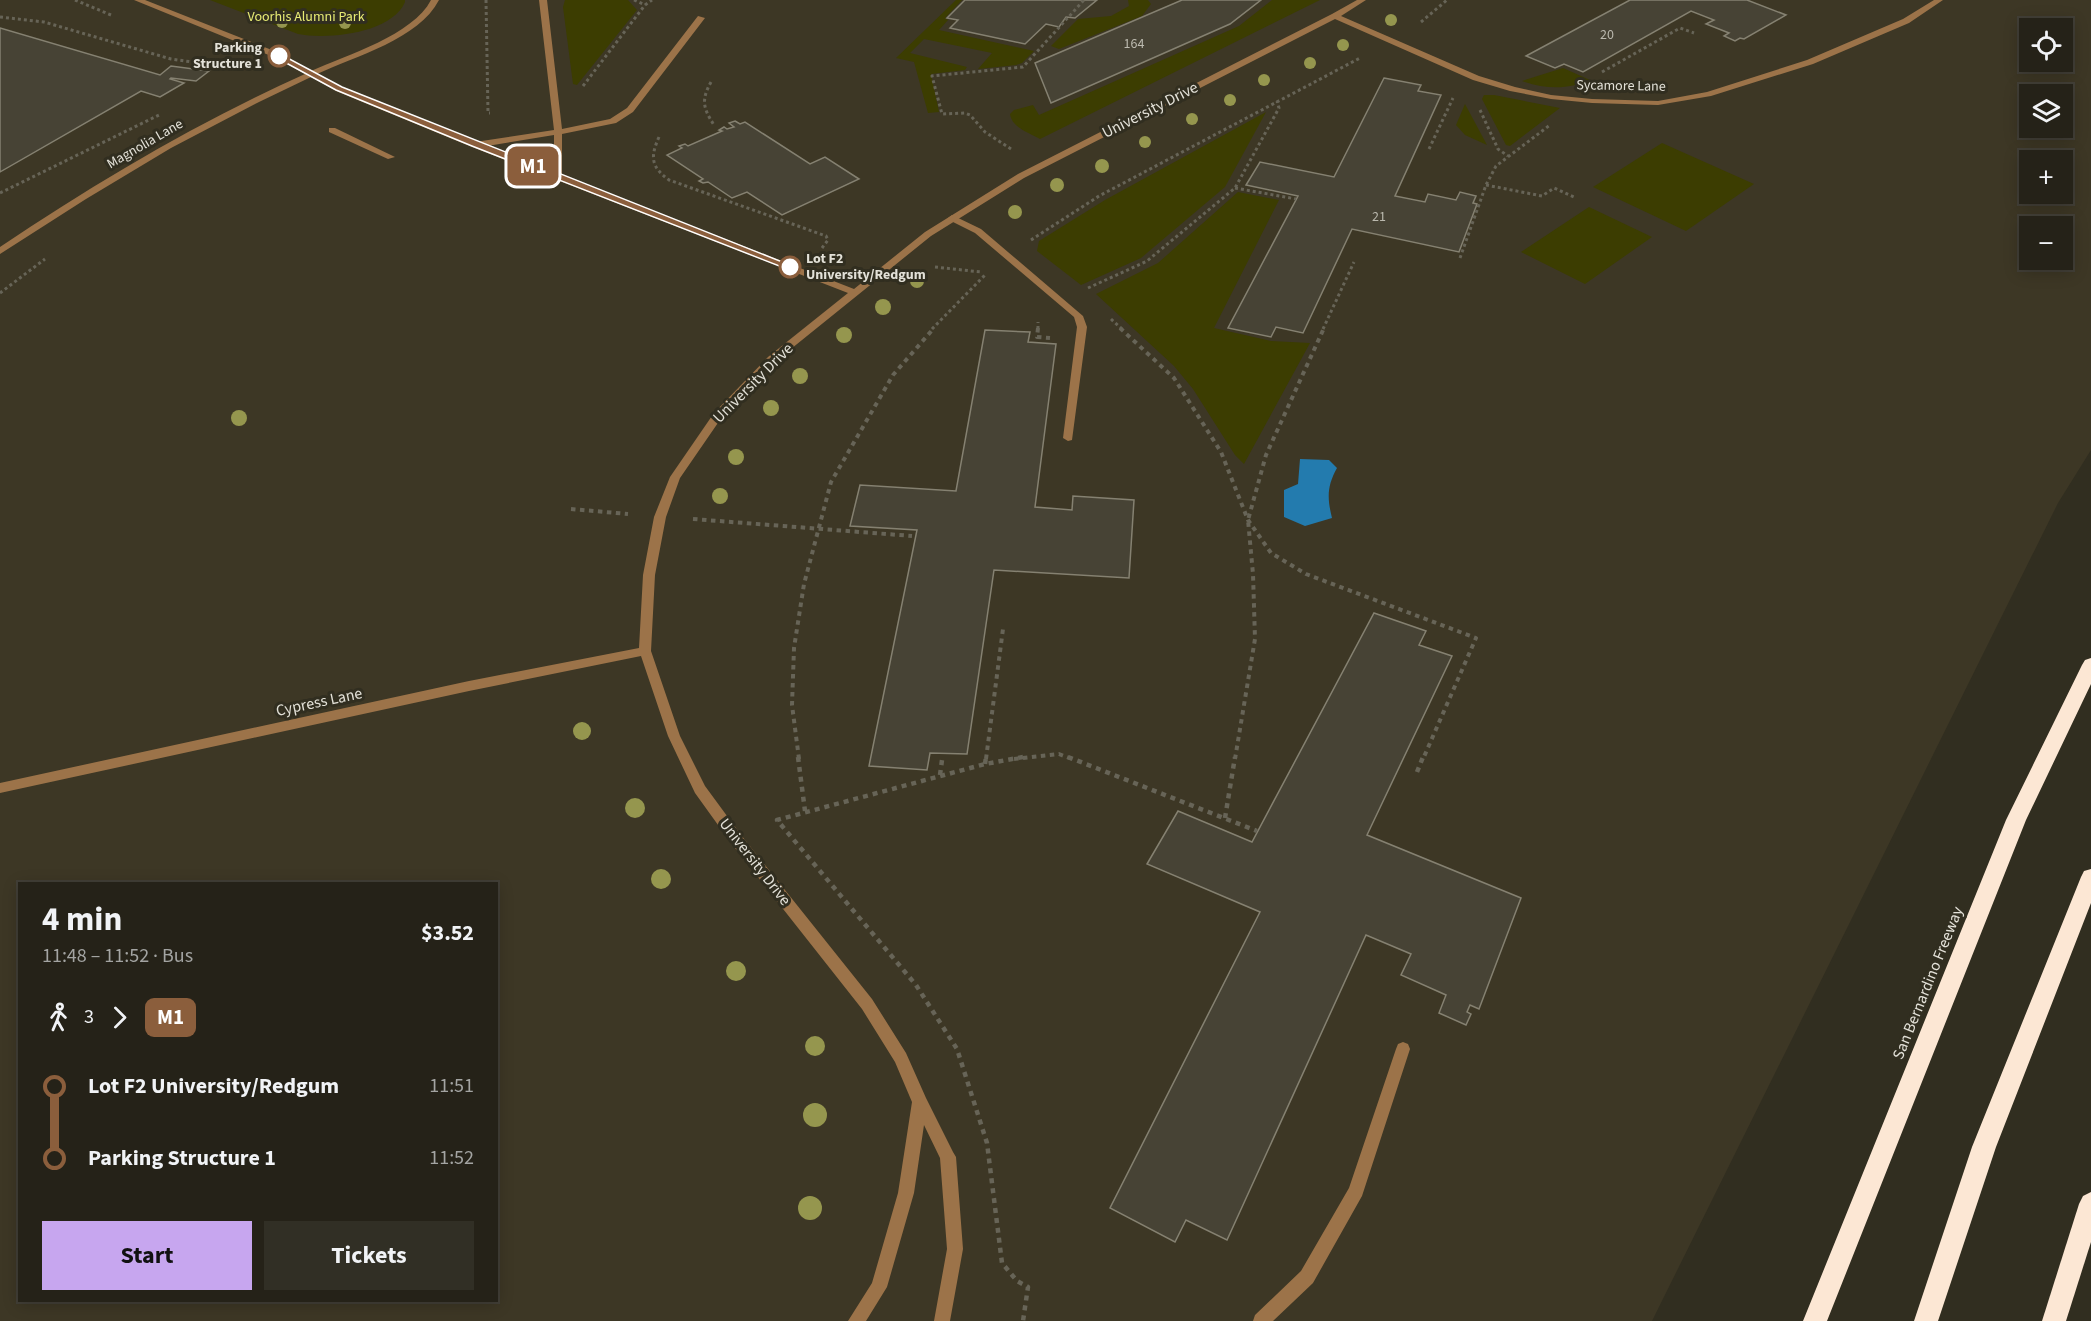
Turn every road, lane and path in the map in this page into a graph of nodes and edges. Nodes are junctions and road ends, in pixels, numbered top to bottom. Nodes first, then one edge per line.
1 (75, 0) edge
2 (138, 0) edge
3 (435, 0) edge
4 (486, 0) edge
5 (543, 0) edge
6 (634, 0) edge
7 (652, 0) edge
8 (1084, 0) edge
9 (1362, 0) edge
10 (1447, 0) edge
11 (1939, 0) edge
12 (645, 5) junction
13 (1335, 16) junction
14 (0, 17) edge
15 (119, 18) dead end
16 (701, 18) dead end
17 (1694, 33) dead end
18 (1391, 42) junction
19 (225, 66) dead end
20 (1601, 72) dead end
21 (311, 74) junction
22 (711, 82) dead end
23 (554, 98) junction
24 (1475, 100) dead end
25 (1277, 101) junction
26 (1592, 101) junction
27 (170, 110) dead end
28 (557, 116) junction
29 (714, 125) dead end
30 (332, 130) dead end
31 (558, 132) junction
32 (659, 137) dead end
33 (475, 145) junction
34 (1014, 151) dead end
35 (1508, 156) junction
36 (391, 157) dead end
37 (558, 176) junction
38 (1486, 185) junction
39 (1235, 188) junction
40 (0, 193) edge
41 (1574, 196) dead end
42 (1296, 199) dead end
43 (952, 218) junction
44 (0, 250) edge
45 (828, 254) dead end
46 (1009, 256) junction
47 (1460, 258) dead end
48 (1354, 262) dead end
49 (930, 266) dead end
50 (1082, 291) dead end
51 (854, 292) junction
52 (1104, 313) dead end
53 (1039, 319) dead end
54 (1080, 340) junction
55 (1068, 438) dead end
56 (571, 509) dead end
57 (629, 514) dead end
58 (692, 519) dead end
59 (1248, 520) junction
60 (817, 529) junction
61 (912, 536) dead end
62 (1004, 629) dead end
63 (645, 651) junction
64 (2091, 665) edge
65 (942, 760) dead end
66 (986, 764) junction
67 (1417, 772) dead end
68 (940, 775) junction
69 (0, 788) edge
70 (805, 810) junction
71 (1225, 818) junction
72 (1257, 831) dead end
73 (2091, 877) edge
74 (1403, 1049) dead end
75 (920, 1102) junction
76 (2091, 1204) edge
77 (856, 1321) edge
78 (942, 1321) edge
79 (1023, 1321) edge
80 (1261, 1321) edge
81 (1815, 1321) edge
82 (1926, 1321) edge
83 (2054, 1321) edge

1 - 15 path
2 - 21 street
3 - 21 street, Magnolia Lane
4 - 28 path
5 - 23 street
6 - 12 path
7 - 12 path
8 - 34 path
9 - 13 street, University Drive
10 - 18 path
11 - 26 street, Sycamore Lane
12 - 23 path
13 - 18 street, Sycamore Lane
13 - 43 street, University Drive
14 - 19 path
16 - 31 street
17 - 20 path
18 - 25 path
18 - 26 street, Sycamore Lane
21 - 33 street
21 - 44 street, Magnolia Lane
22 - 29 path
23 - 28 street
24 - 35 path
25 - 39 path
25 - 46 path
26 - 35 path
27 - 40 path
28 - 31 street
30 - 36 street
31 - 33 street
31 - 37 street
32 - 45 path
33 - 37 street
35 - 38 path
37 - 51 street
38 - 41 path
38 - 47 path
39 - 42 path
39 - 50 path
43 - 46 street
43 - 51 street, University Drive
46 - 54 street
48 - 59 path
49 - 60 path
51 - 63 street, University Drive
52 - 59 path
53 - 54 path
54 - 55 street
56 - 57 path
58 - 60 path
59 - 67 path
59 - 71 path
60 - 61 path
60 - 70 path
62 - 66 path
63 - 69 street, Cypress Lane
63 - 75 street, University Drive
64 - 81 highway, San Bernardino Freeway
65 - 68 path
66 - 68 path
66 - 71 path
68 - 70 path
70 - 79 path
71 - 72 path
73 - 82 highway
74 - 80 street
75 - 77 street
75 - 78 street, University Drive
76 - 83 highway

